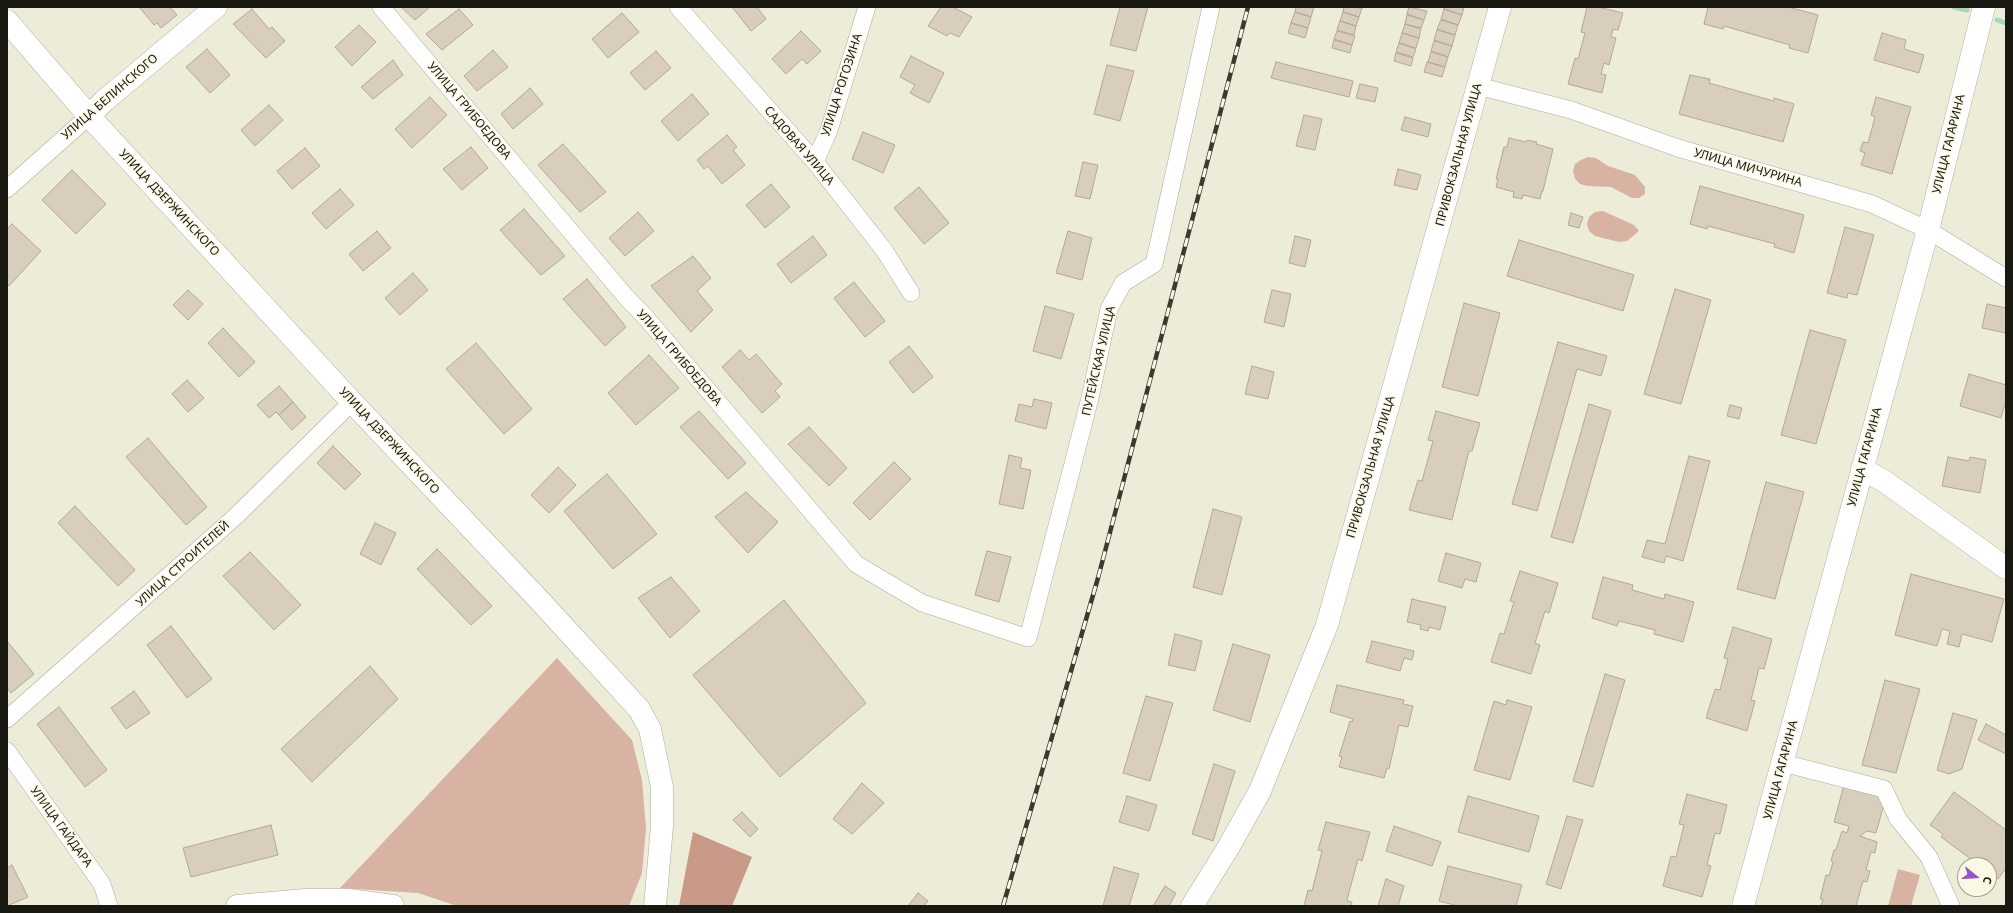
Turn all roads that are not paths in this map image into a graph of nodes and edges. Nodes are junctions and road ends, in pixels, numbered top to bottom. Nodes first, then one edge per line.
1 (216, 7) edge
2 (381, 7) edge
3 (678, 7) edge
4 (868, 7) edge
5 (1211, 7) edge
6 (1500, 7) edge
7 (1984, 7) edge
8 (7, 21) edge
9 (1478, 86) junction
10 (89, 116) junction
11 (815, 162) junction
12 (7, 189) edge
13 (1928, 230) junction
14 (2006, 278) edge
15 (911, 293) dead end
16 (352, 402) junction
17 (1862, 469) junction
18 (2006, 568) edge
19 (1028, 638) joint
20 (7, 720) edge
21 (7, 750) edge
22 (1783, 763) junction
23 (109, 906) edge
24 (237, 906) edge
25 (393, 906) edge
26 (655, 906) edge
27 (1192, 906) edge
28 (1743, 906) edge
29 (1951, 906) edge

1 - 10 main road, УЛИЦА БЕЛИНСКОГО
2 - 19 street, УЛИЦА ГРИБОЕДОВА
3 - 11 street, САДОВАЯ УЛИЦА
4 - 11 street, УЛИЦА РОГОЗИНА
5 - 19 street, ПУТЕЙСКАЯ УЛИЦА
6 - 9 main road, ПРИВОКЗАЛЬНАЯ УЛИЦА
7 - 13 main road, УЛИЦА ГАГАРИНА
8 - 10 main road, УЛИЦА ДЗЕРЖИНСКОГО
9 - 13 street, УЛИЦА МИЧУРИНА
9 - 27 main road, ПРИВОКЗАЛЬНАЯ УЛИЦА
10 - 12 street, УЛИЦА БЕЛИНСКОГО
10 - 16 main road, УЛИЦА ДЗЕРЖИНСКОГО
11 - 15 street, САДОВАЯ УЛИЦА
13 - 14 street, УЛИЦА МИЧУРИНА
13 - 17 main road, УЛИЦА ГАГАРИНА
16 - 20 street, УЛИЦА СТРОИТЕЛЕЙ
16 - 26 main road, УЛИЦА ДЗЕРЖИНСКОГО
17 - 18 main road
17 - 22 main road, УЛИЦА ГАГАРИНА
21 - 23 street, УЛИЦА ГАЙДАРА
22 - 28 main road, УЛИЦА ГАГАРИНА
22 - 29 street
24 - 25 main road

